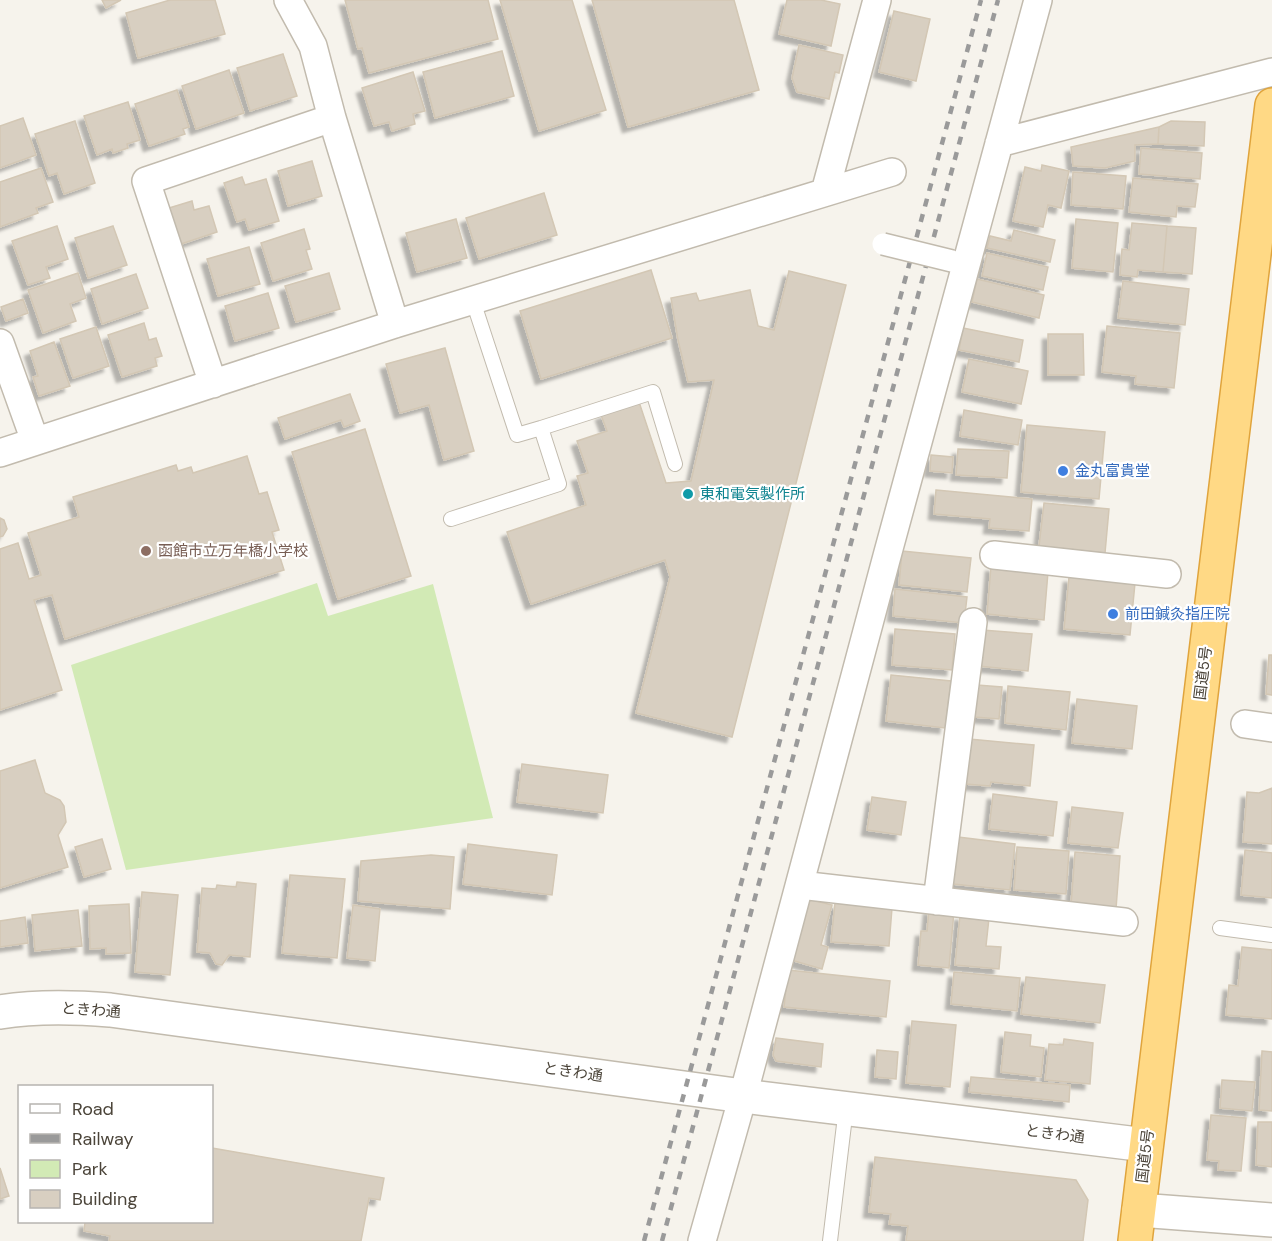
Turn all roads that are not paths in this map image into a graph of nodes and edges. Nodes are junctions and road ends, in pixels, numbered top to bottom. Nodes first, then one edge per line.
1 (288, 0) edge
2 (877, 0) edge
3 (1038, 0) edge
4 (1272, 72) edge
5 (1272, 105) edge
6 (332, 118) junction
7 (999, 142) junction
8 (892, 172) dead end
9 (825, 192) junction
10 (883, 244) dead end
11 (952, 261) dead end
12 (473, 301) junction
13 (395, 324) junction
14 (0, 343) edge
15 (213, 384) junction
16 (541, 428) junction
17 (36, 441) junction
18 (0, 453) edge
19 (675, 464) dead end
20 (451, 519) dead end
21 (994, 555) dead end
22 (1167, 574) dead end
23 (973, 622) dead end
24 (1245, 724) dead end
25 (1272, 728) edge
26 (800, 885) junction
27 (937, 901) junction
28 (1124, 922) dead end
29 (1220, 928) dead end
30 (1272, 935) edge
31 (0, 1012) edge
32 (743, 1096) junction
33 (846, 1108) junction
34 (1146, 1144) junction
35 (1272, 1220) edge
36 (1137, 1226) edge
37 (702, 1241) edge
38 (830, 1241) edge

1 - 6 street
2 - 9 street
3 - 7 street
4 - 7 street
5 - 34 highway, 国道5号
6 - 13 street
6 - 15 street
7 - 26 street
8 - 9 street
9 - 12 street
10 - 11 street, bridge
12 - 13 street
12 - 16 lane
13 - 15 street
14 - 17 street
15 - 17 street
16 - 19 lane
16 - 20 lane
17 - 18 street
21 - 22 street
23 - 27 street
24 - 25 street
26 - 27 street
26 - 32 street
27 - 28 street
29 - 30 lane
31 - 32 street, ときわ通
32 - 33 street, ときわ通
32 - 37 street
33 - 34 street, ときわ通
33 - 38 lane
34 - 36 highway, 国道5号
35 - 36 street

